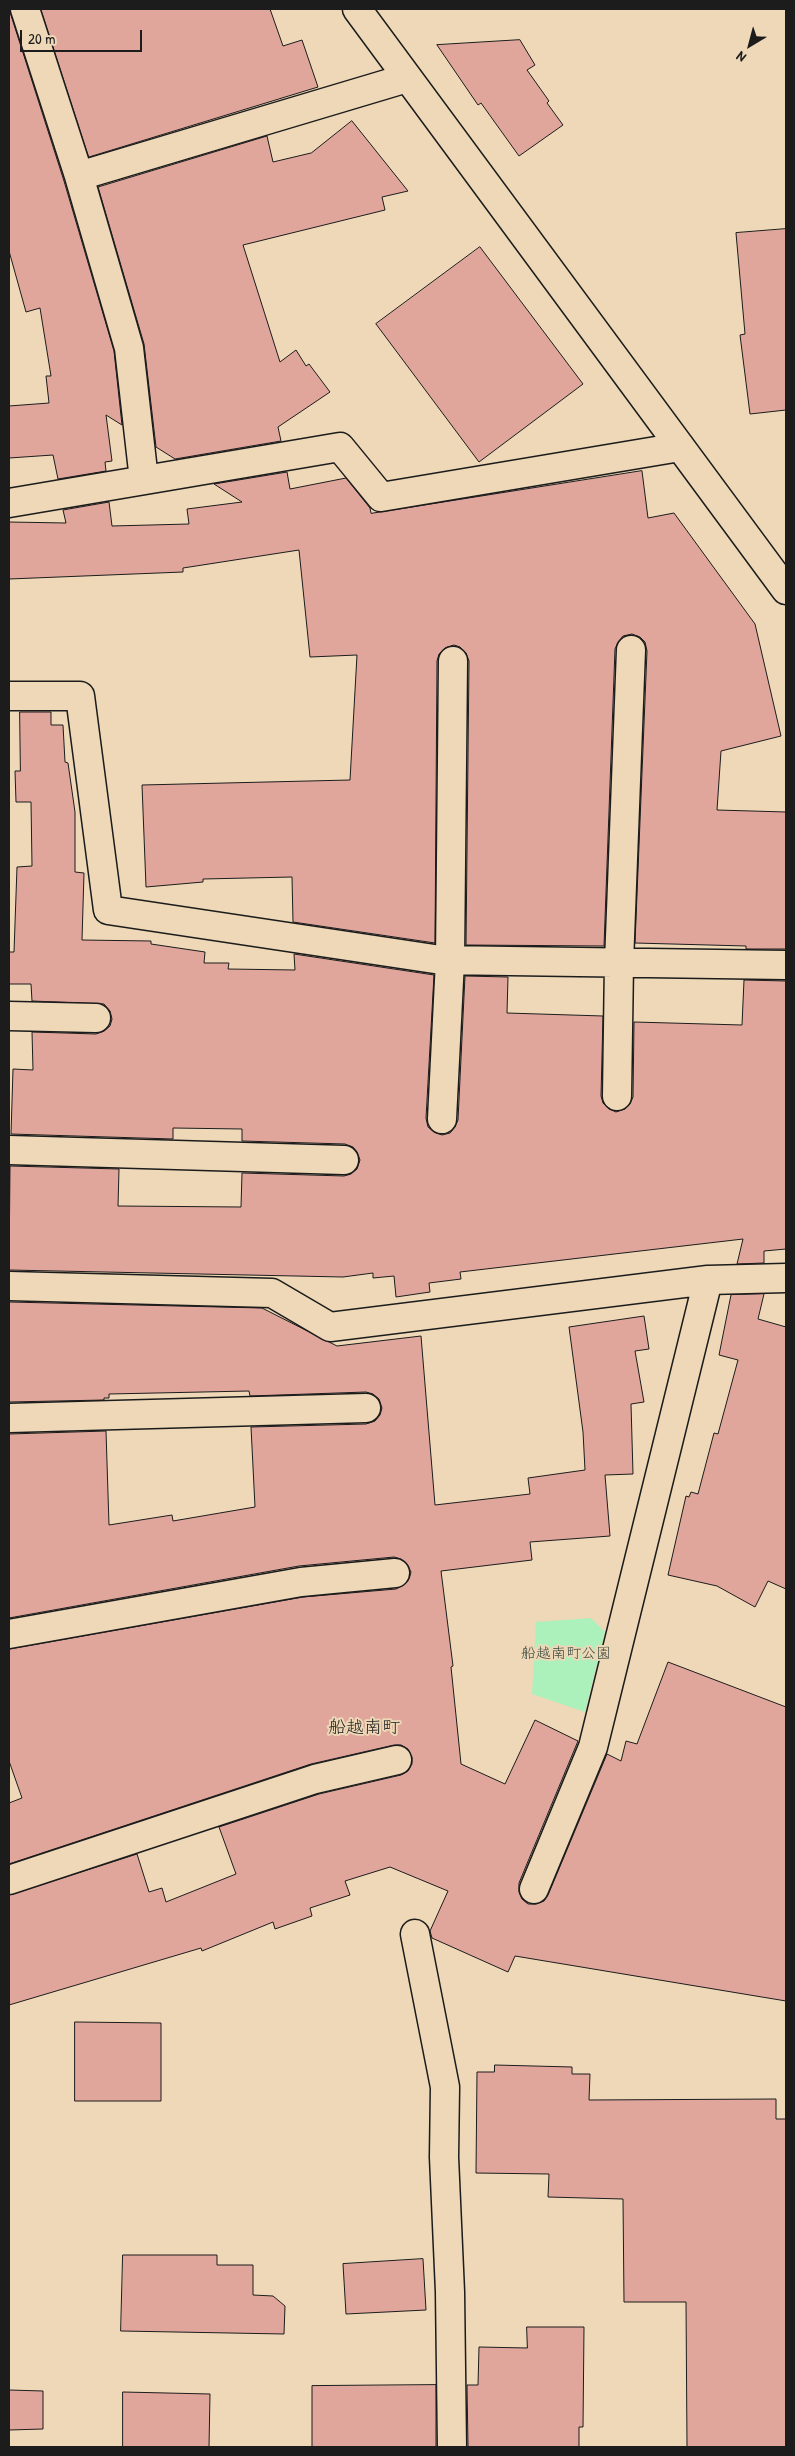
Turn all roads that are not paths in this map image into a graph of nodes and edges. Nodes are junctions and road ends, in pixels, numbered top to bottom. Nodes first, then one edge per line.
1 (25, 9) edge
2 (357, 9) edge
3 (407, 78) junction
4 (78, 176) junction
5 (680, 448) junction
6 (144, 480) junction
7 (9, 503) edge
8 (786, 590) edge
9 (630, 650) dead end
10 (453, 660) dead end
11 (9, 696) edge
12 (450, 961) junction
13 (619, 962) junction
14 (786, 965) edge
15 (9, 1016) edge
16 (96, 1018) dead end
17 (617, 1096) dead end
18 (442, 1119) dead end
19 (9, 1150) edge
20 (344, 1160) dead end
21 (786, 1278) edge
22 (708, 1280) junction
23 (9, 1286) edge
24 (366, 1408) dead end
25 (9, 1418) edge
26 (395, 1574) dead end
27 (9, 1634) edge
28 (397, 1760) dead end
29 (9, 1880) edge
30 (534, 1889) dead end
31 (415, 1934) dead end
32 (452, 2447) edge

1 - 4 street
2 - 3 street
3 - 4 street
3 - 5 street
4 - 6 street
5 - 6 street
5 - 8 street
6 - 7 street
9 - 13 street
10 - 12 street
11 - 12 street
12 - 13 street
12 - 18 street
13 - 14 street
13 - 17 street
15 - 16 street
19 - 20 street
21 - 22 street
22 - 23 street
22 - 30 street
24 - 25 street
26 - 27 street
28 - 29 street
31 - 32 street

